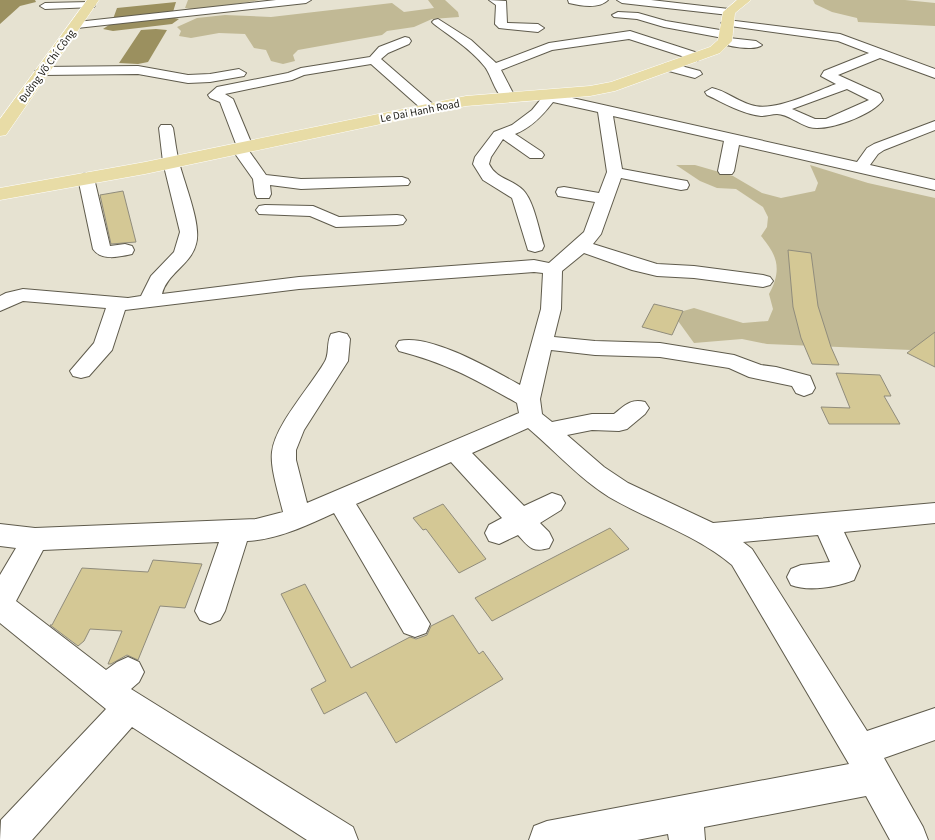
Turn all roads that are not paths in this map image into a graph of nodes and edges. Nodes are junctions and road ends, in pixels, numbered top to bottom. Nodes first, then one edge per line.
1 (306, 0) edge
2 (494, 0) edge
3 (603, 0) edge
4 (622, 0) edge
5 (746, 0) edge
6 (573, 1) edge
7 (91, 2) edge
8 (666, 2) edge
9 (45, 6) dead end
10 (438, 22) dead end
11 (77, 25) junction
12 (684, 25) dead end
13 (623, 26) junction
14 (726, 31) junction
15 (405, 41) dead end
16 (756, 45) dead end
17 (549, 47) junction
18 (743, 50) dead end
19 (881, 53) junction
20 (697, 57) junction
21 (374, 60) junction
22 (670, 67) junction
23 (493, 69) junction
24 (42, 71) junction
25 (248, 72) dead end
26 (695, 74) dead end
27 (935, 74) edge
28 (847, 84) junction
29 (712, 92) dead end
30 (545, 96) junction
31 (510, 97) junction
32 (429, 108) junction
33 (778, 109) junction
34 (605, 111) junction
35 (935, 125) edge
36 (166, 128) dead end
37 (0, 130) edge
38 (503, 134) junction
39 (732, 139) junction
40 (242, 147) junction
41 (536, 155) dead end
42 (171, 162) junction
43 (860, 168) junction
44 (726, 171) dead end
45 (615, 172) junction
46 (892, 176) junction
47 (86, 178) junction
48 (261, 179) junction
49 (402, 182) dead end
50 (61, 183) junction
51 (0, 185) edge
52 (681, 185) dead end
53 (935, 186) edge
54 (0, 194) edge
55 (935, 195) edge
56 (565, 196) dead end
57 (604, 202) junction
58 (397, 220) dead end
59 (535, 246) dead end
60 (582, 246) junction
61 (125, 250) dead end
62 (554, 269) junction
63 (763, 281) dead end
64 (150, 301) junction
65 (117, 304) junction
66 (0, 305) edge
67 (339, 340) dead end
68 (544, 342) junction
69 (408, 346) dead end
70 (81, 371) dead end
71 (804, 388) dead end
72 (637, 408) dead end
73 (536, 416) junction
74 (455, 450) junction
75 (340, 500) junction
76 (552, 504) dead end
77 (935, 512) edge
78 (298, 518) junction
79 (826, 522) junction
80 (237, 530) junction
81 (711, 534) junction
82 (0, 535) edge
83 (35, 539) junction
84 (801, 578) dead end
85 (0, 602) edge
86 (0, 606) edge
87 (210, 612) dead end
88 (415, 624) dead end
89 (121, 689) junction
90 (935, 724) edge
91 (867, 764) junction
92 (686, 826) edge
93 (14, 833) dead end
94 (547, 838) dead end
95 (340, 840) edge
96 (910, 840) edge

1 - 11 street
2 - 17 street
3 - 6 street
4 - 8 street
5 - 14 main road, Le Dai Hanh Road
7 - 9 street
7 - 11 main road, Đường Võ Chí Công
8 - 14 street
10 - 23 street
11 - 24 main road, Đường Võ Chí Công
12 - 14 street
13 - 14 street
13 - 17 street
13 - 20 street
14 - 16 street
14 - 18 street
14 - 19 street
14 - 20 main road, Le Dai Hanh Road
15 - 21 street
17 - 23 street
19 - 27 street
19 - 28 street
20 - 22 main road, Le Dai Hanh Road
21 - 32 street
21 - 40 street
22 - 26 street
22 - 30 main road, Le Dai Hanh Road
23 - 31 street
24 - 25 street
24 - 37 main road, Đường Võ Chí Công
28 - 33 street
28 - 33 street
29 - 33 street
30 - 31 main road, Le Dai Hanh Road
30 - 34 street
30 - 38 street
31 - 32 main road, Le Dai Hanh Road
31 - 38 street
32 - 40 main road, Le Dai Hanh Road
34 - 39 street
34 - 45 street
35 - 43 street
36 - 42 street
38 - 41 street
38 - 59 street
39 - 43 street
39 - 44 street
40 - 42 main road, Le Dai Hanh Road
40 - 48 street
42 - 47 main road, Le Dai Hanh Road
42 - 64 street
43 - 46 street
45 - 52 street
45 - 57 street
46 - 53 street
46 - 55 street
47 - 50 main road, Le Dai Hanh Road
47 - 61 street
48 - 49 street
48 - 58 street
50 - 51 main road, Le Dai Hanh Road
50 - 54 main road, Le Dai Hanh Road
56 - 57 street
57 - 60 street
60 - 62 street
60 - 63 street
62 - 64 street
62 - 68 street
64 - 65 street
65 - 66 street
65 - 70 street
67 - 78 street
68 - 71 street
68 - 73 street
69 - 73 street
72 - 73 street
73 - 74 street
73 - 81 street
74 - 75 street
74 - 76 street
75 - 78 street
75 - 88 street
77 - 79 street
78 - 80 street
79 - 81 street
79 - 84 street
80 - 83 street
80 - 87 street
81 - 91 street
82 - 83 street
83 - 85 street
86 - 89 street
89 - 93 street
89 - 95 street
90 - 91 street
91 - 92 street
91 - 96 street
92 - 94 street

